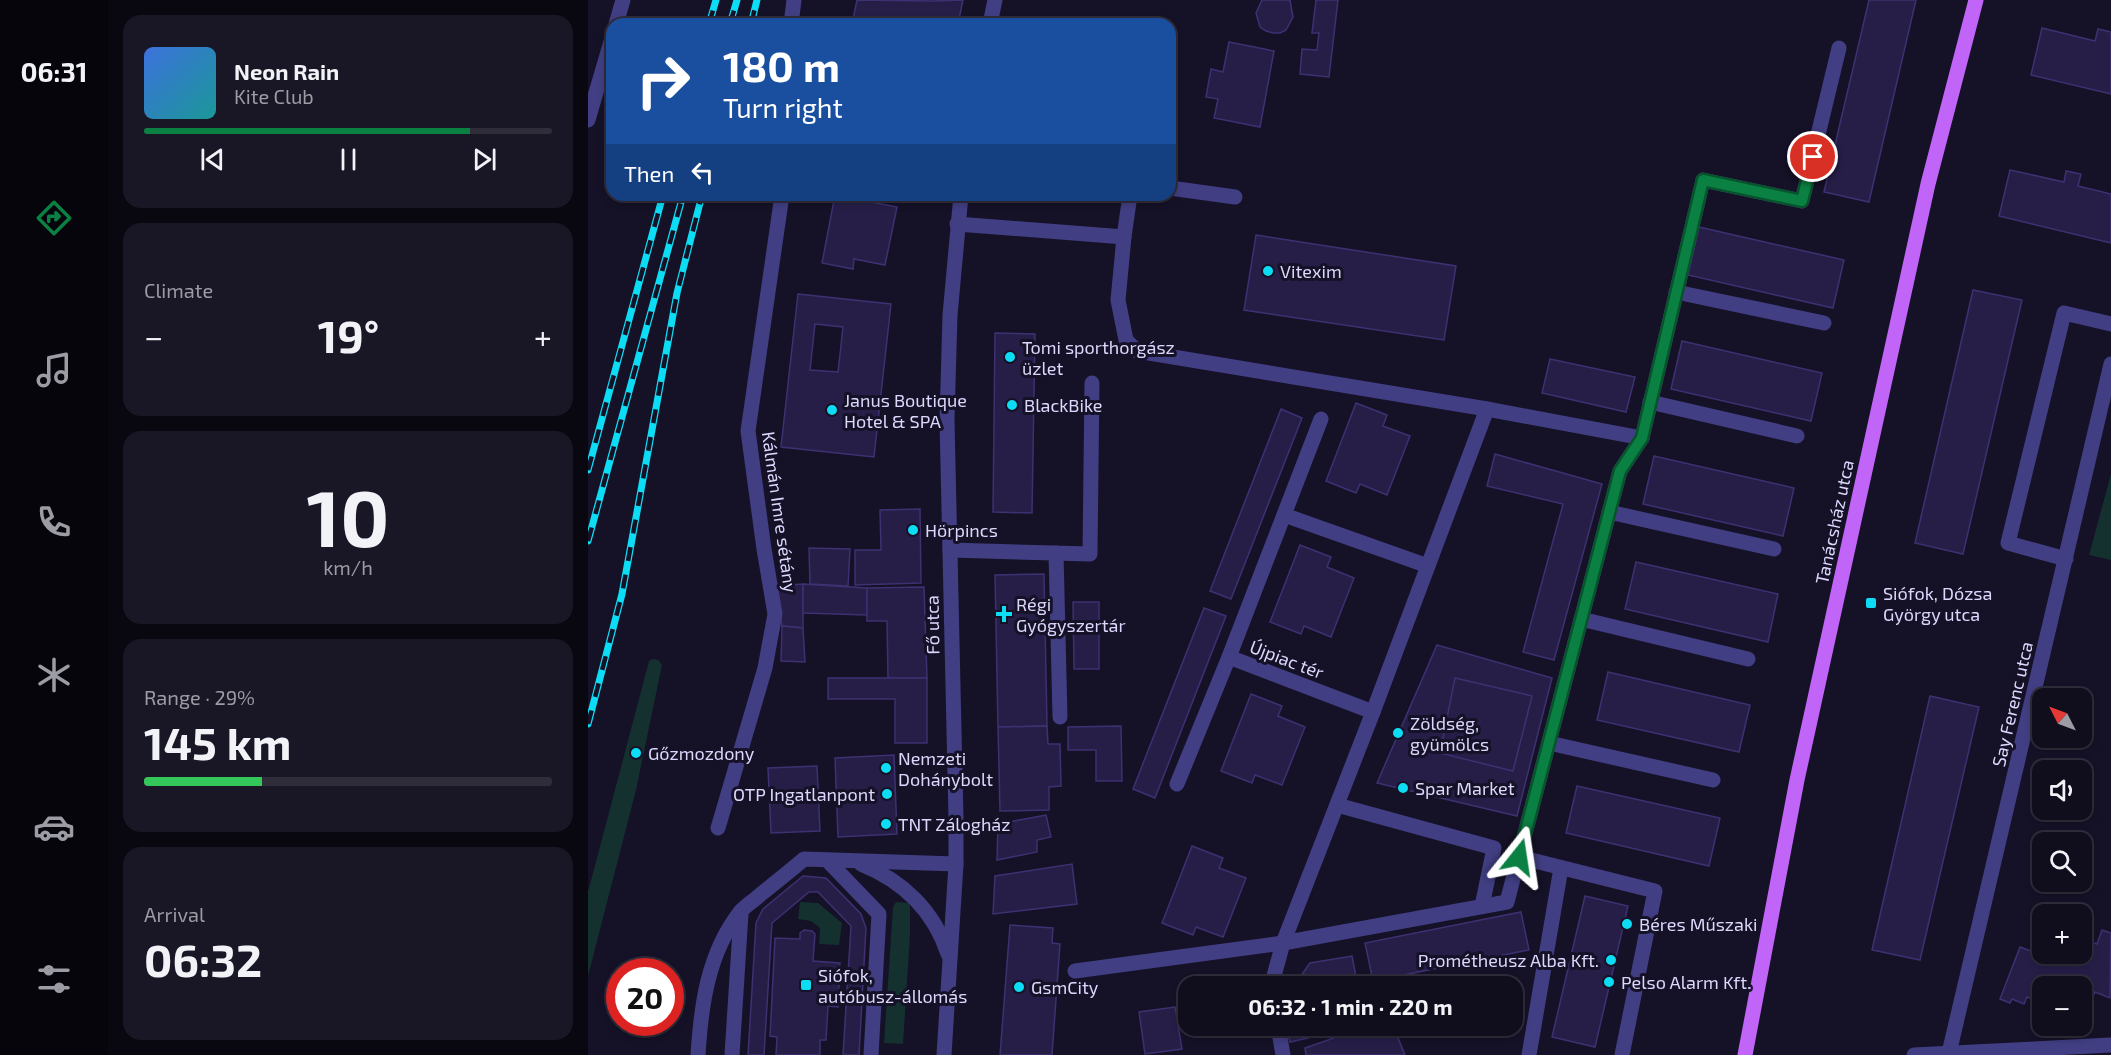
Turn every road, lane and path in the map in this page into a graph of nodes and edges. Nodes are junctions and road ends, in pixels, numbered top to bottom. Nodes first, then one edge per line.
1 (623, 0) edge
2 (794, 0) edge
3 (995, 0) edge
4 (1976, 0) edge
5 (618, 18) edge
6 (792, 18) edge
7 (991, 18) edge
8 (1839, 48) dead end
9 (606, 58) edge
10 (588, 120) edge
11 (1176, 189) edge
12 (1235, 197) dead end
13 (781, 201) edge
14 (960, 201) edge
15 (1129, 201) edge
16 (957, 224) junction
17 (1124, 237) junction
18 (1676, 292) junction
19 (1824, 323) dead end
20 (2111, 324) edge
21 (2111, 364) edge
22 (1092, 383) dead end
23 (1650, 402) junction
24 (1486, 409) junction
25 (1321, 419) dead end
26 (1797, 436) dead end
27 (1642, 438) junction
28 (1609, 512) junction
29 (1284, 515) junction
30 (1774, 549) dead end
31 (950, 550) junction
32 (1056, 553) junction
33 (2066, 559) junction
34 (1428, 566) junction
35 (1581, 619) junction
36 (1229, 657) junction
37 (1748, 658) dead end
38 (1373, 712) junction
39 (1060, 717) dead end
40 (1549, 743) junction
41 (1713, 780) dead end
42 (1177, 784) dead end
43 (1337, 805) junction
44 (718, 828) dead end
45 (1519, 857) junction
46 (827, 860) junction
47 (852, 861) junction
48 (956, 864) junction
49 (1561, 867) junction
50 (1482, 906) junction
51 (741, 911) junction
52 (1283, 943) junction
53 (950, 963) junction
54 (1075, 970) dead end
55 (1274, 976) edge
56 (1280, 1036) edge
57 (2111, 1045) edge
58 (1949, 1053) junction
59 (698, 1055) edge
60 (732, 1055) edge
61 (871, 1055) edge
62 (944, 1055) edge
63 (1283, 1055) edge
64 (1529, 1055) edge
65 (1622, 1055) edge
66 (1745, 1055) edge
67 (1914, 1055) edge

1 - 5 street
2 - 6 street
3 - 7 street
4 - 66 main road, Tanácsház utca
8 - 18 street
9 - 10 street
11 - 12 street
13 - 44 street, Kálmán Imre sétány
14 - 16 street, Fő utca
15 - 17 street
16 - 17 street
16 - 31 street, Fő utca
17 - 24 street
18 - 19 street
18 - 23 street
20 - 33 street
21 - 33 street, Say Ferenc utca
22 - 32 street
23 - 26 street
23 - 27 street
24 - 27 street
24 - 34 street
25 - 29 street, Újpiac tér
27 - 28 street
28 - 30 street
28 - 35 street
29 - 34 street
29 - 36 street, Újpiac tér
31 - 32 street
31 - 48 street, Fő utca
32 - 39 street
33 - 58 street, Say Ferenc utca
34 - 38 street
35 - 37 street
35 - 40 street
36 - 38 street, Újpiac tér
36 - 42 street
38 - 43 street
40 - 41 street
40 - 45 street
43 - 50 street
43 - 52 street
45 - 49 street
45 - 50 street
46 - 47 street
46 - 51 street
46 - 61 street
47 - 48 street
47 - 53 street
48 - 53 street, Fő utca
49 - 64 street
49 - 65 street
50 - 52 street
51 - 59 street
51 - 60 street
52 - 54 street
52 - 55 street
53 - 62 street, Fő utca
56 - 63 street
57 - 58 street
58 - 67 street

